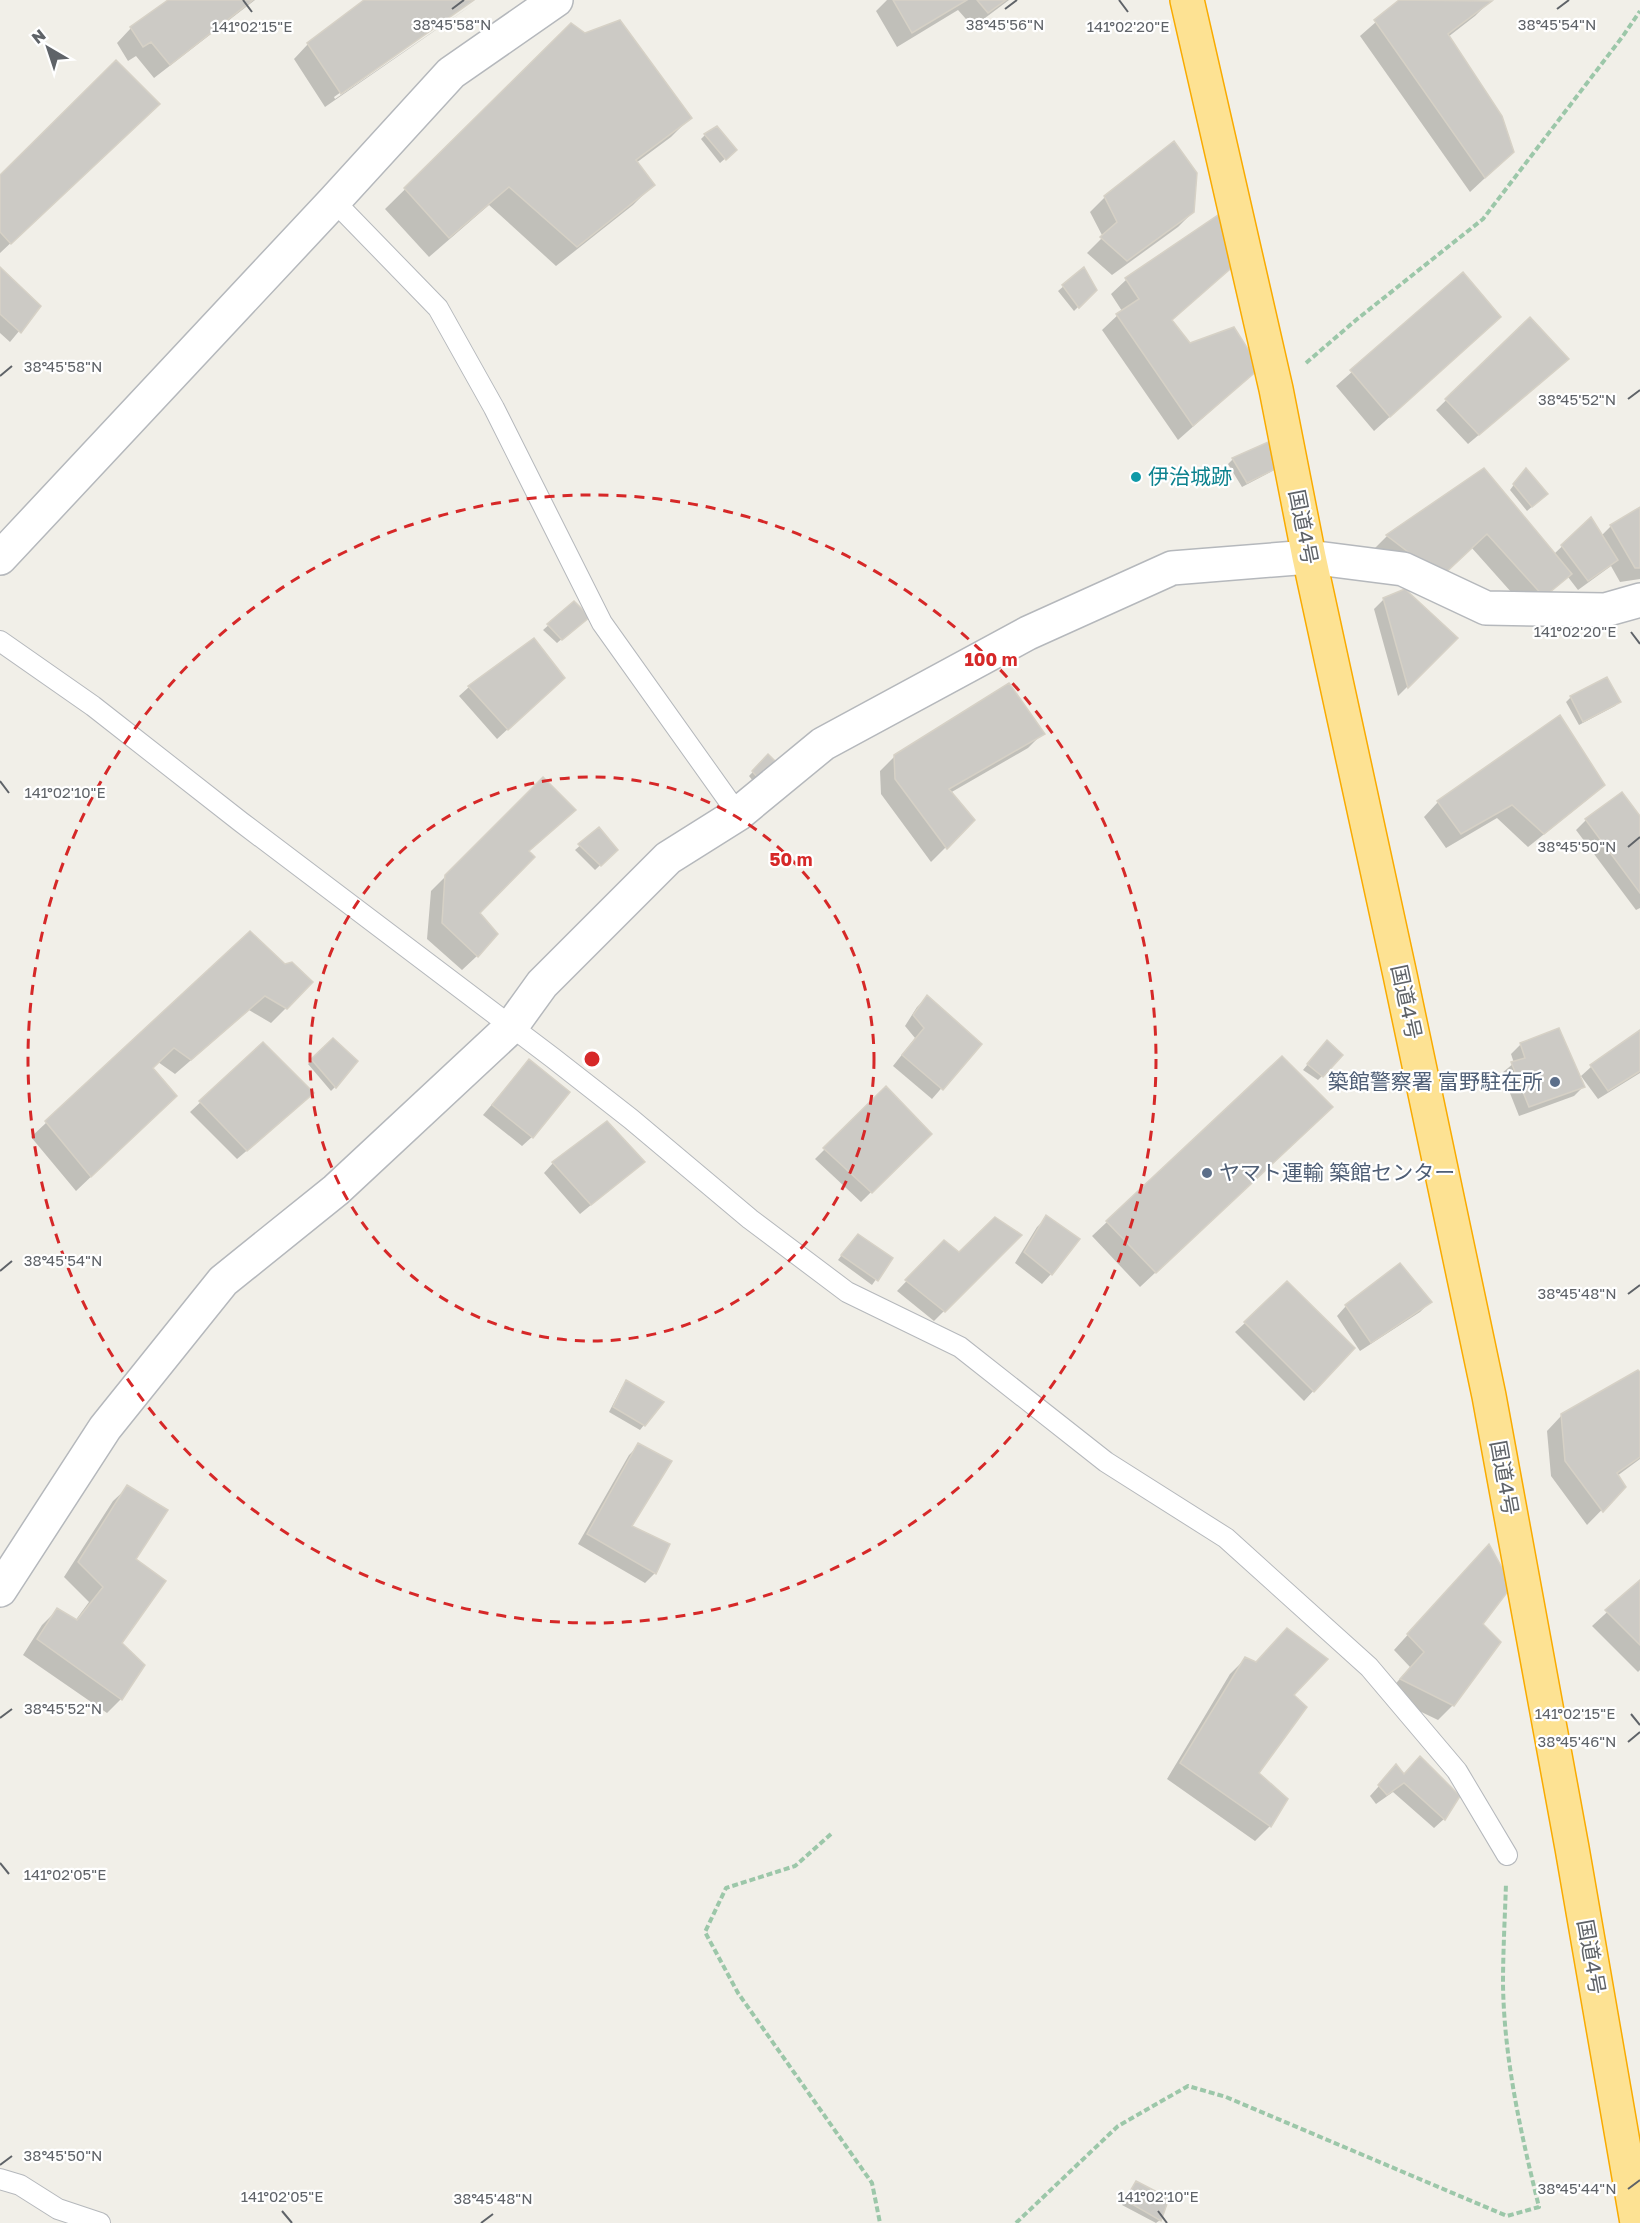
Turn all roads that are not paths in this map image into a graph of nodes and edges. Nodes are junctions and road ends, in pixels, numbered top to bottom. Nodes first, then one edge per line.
1 (556, 0) edge
2 (1187, 0) edge
3 (334, 201) junction
4 (1309, 557) junction
5 (0, 558) edge
6 (1640, 600) edge
7 (0, 641) edge
8 (738, 814) junction
9 (511, 1027) junction
10 (0, 1590) edge
11 (1507, 1855) road end
12 (0, 2179) edge
13 (100, 2223) edge
14 (1637, 2223) edge

1 - 3 street
2 - 4 highway, 国道4号
3 - 5 street
3 - 8 lane
4 - 6 street
4 - 8 street
4 - 14 highway, 国道4号
7 - 9 lane
8 - 9 street
9 - 10 street
9 - 11 lane
12 - 13 lane

